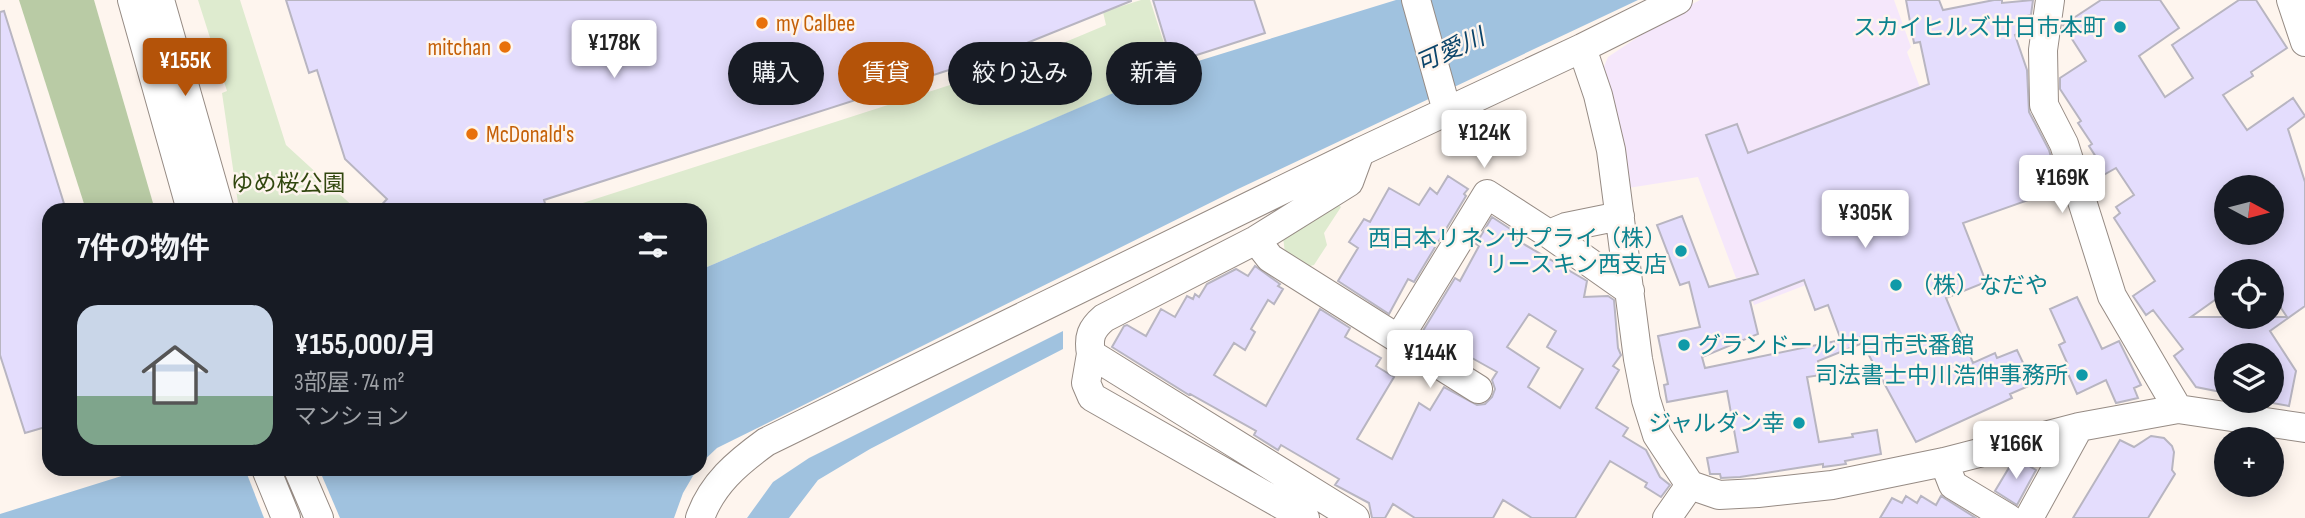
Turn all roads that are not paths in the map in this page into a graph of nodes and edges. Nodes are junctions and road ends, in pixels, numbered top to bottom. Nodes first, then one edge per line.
1 (132, 0) edge
2 (160, 0) edge
3 (1416, 0) edge
4 (1678, 0) edge
5 (2050, 0) edge
6 (2291, 0) edge
7 (2305, 41) edge
8 (1582, 48) junction
9 (1446, 104) junction
10 (1360, 152) junction
11 (189, 203) edge
12 (218, 203) edge
13 (1620, 216) junction
14 (1549, 234) junction
15 (1256, 240) junction
16 (1630, 291) junction
17 (1399, 338) junction
18 (1091, 354) junction
19 (1478, 389) dead end
20 (2178, 409) junction
21 (2079, 427) junction
22 (2305, 428) edge
23 (1944, 462) junction
24 (269, 476) edge
25 (301, 476) edge
26 (1690, 485) junction
27 (1676, 515) edge
28 (286, 518) edge
29 (319, 518) edge
30 (700, 518) edge
31 (1305, 518) edge
32 (1355, 518) edge
33 (2008, 518) edge
34 (2029, 518) edge

1 - 11 street
2 - 12 street
3 - 9 street
4 - 8 street
5 - 20 street
6 - 7 street
8 - 9 street
8 - 13 street
9 - 10 street
10 - 15 street
10 - 30 street
13 - 14 street
13 - 16 street
14 - 16 street
14 - 17 street
15 - 17 street
15 - 18 street
16 - 26 street
17 - 19 street
18 - 31 street
18 - 32 street
20 - 21 street
20 - 22 street
21 - 23 street
21 - 34 street
23 - 26 street
23 - 33 street
24 - 28 street
25 - 29 street
26 - 27 street

